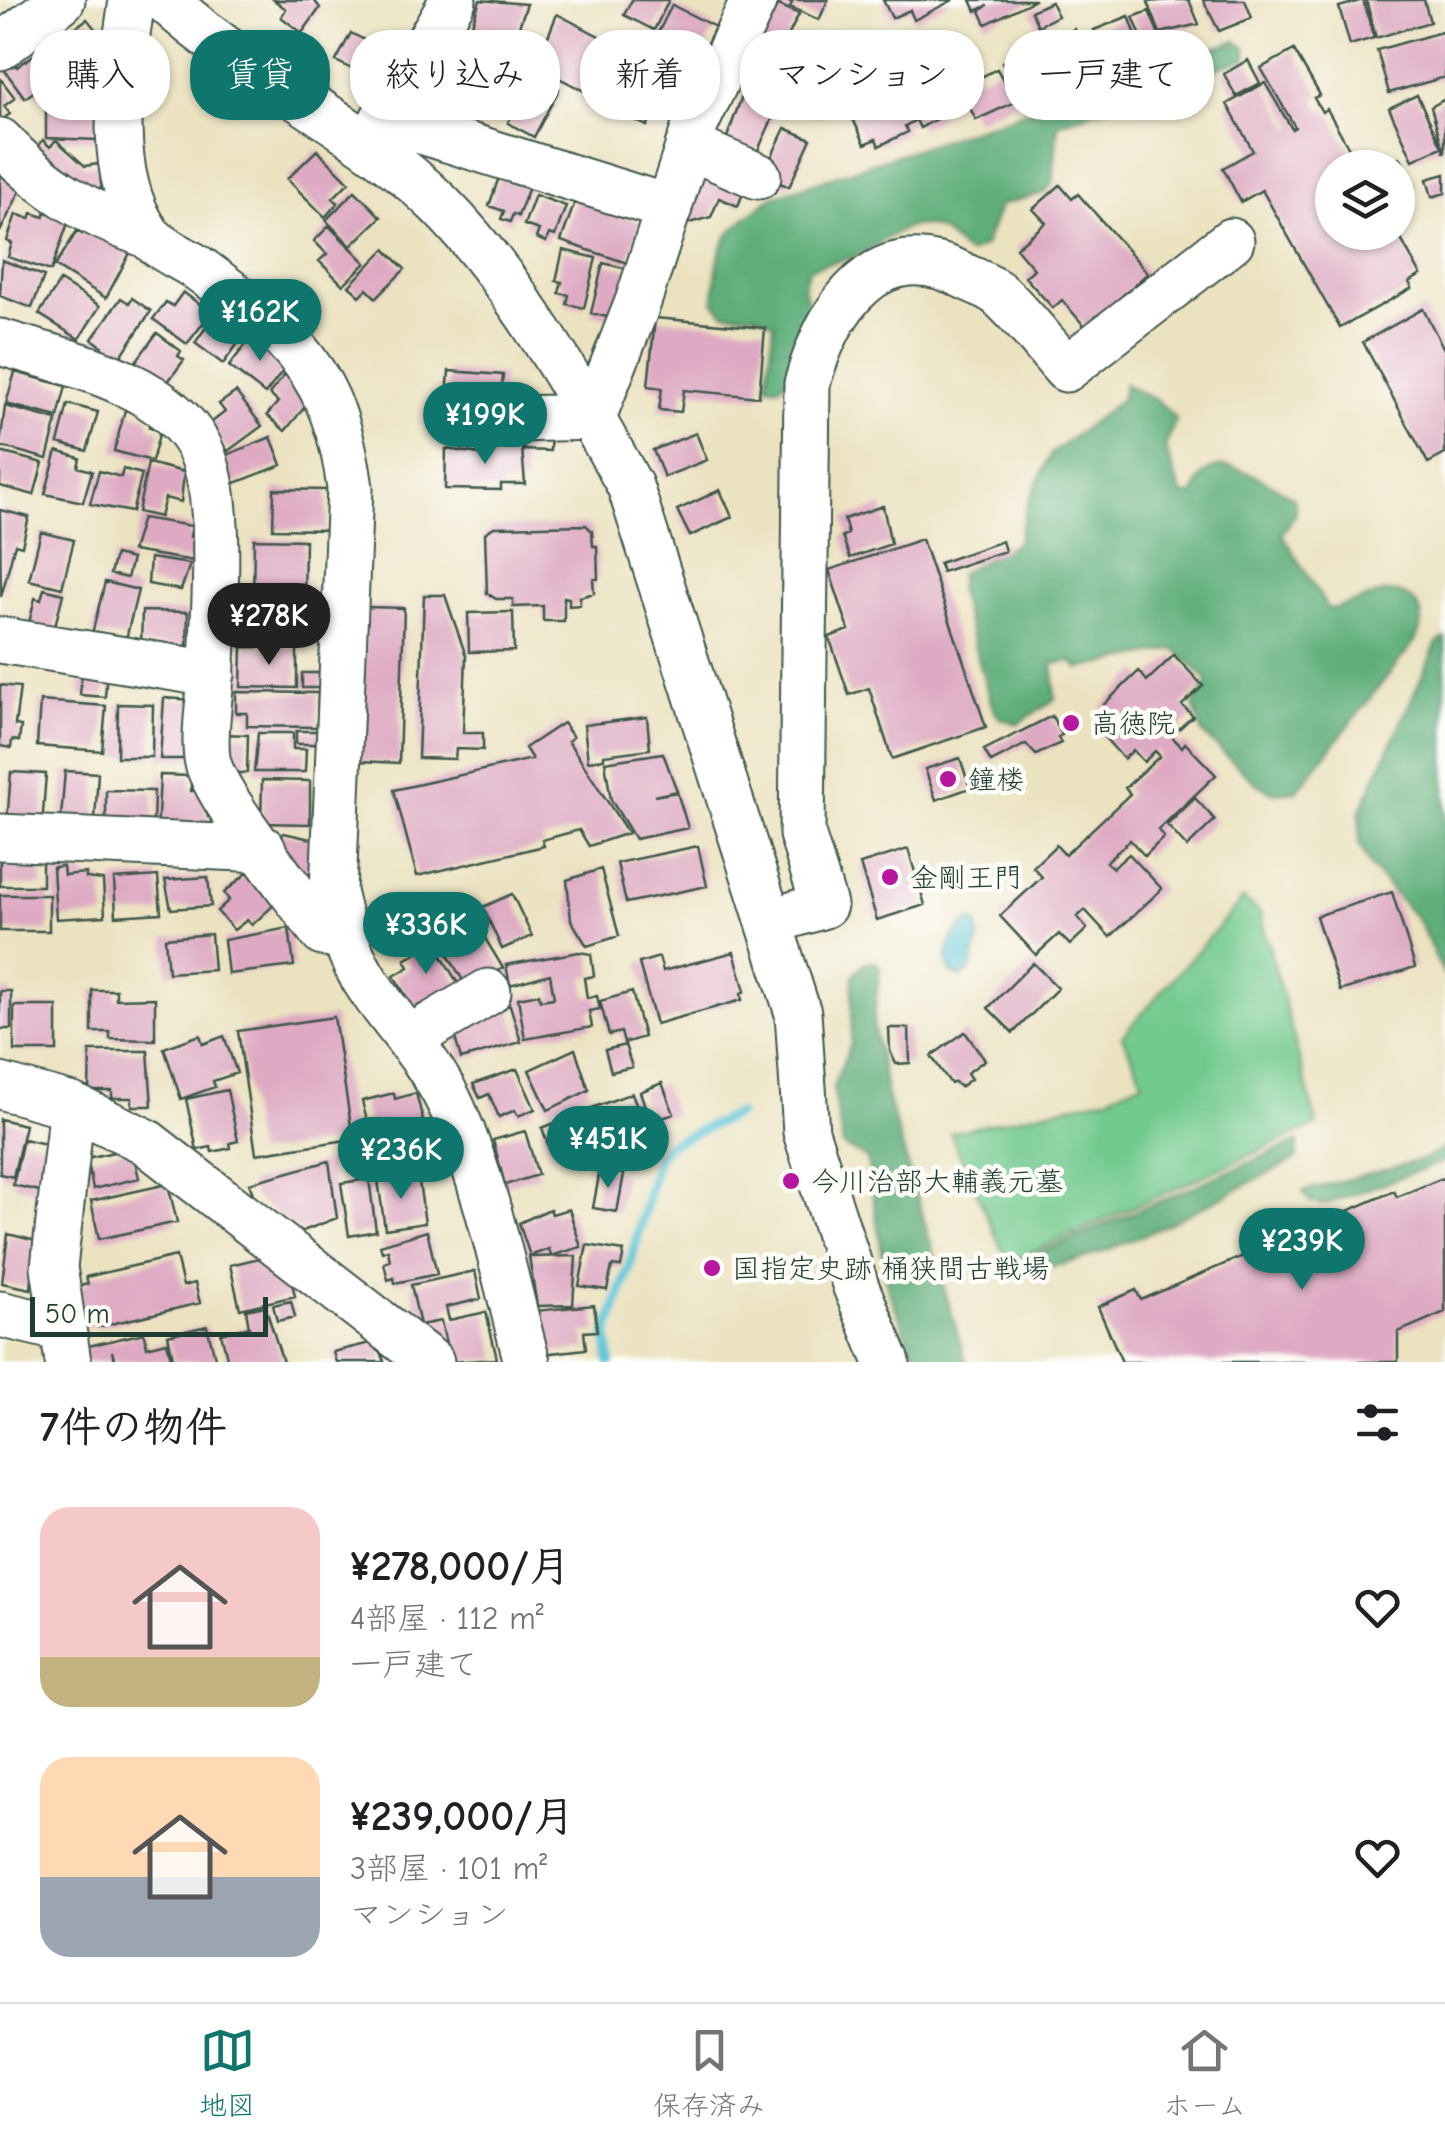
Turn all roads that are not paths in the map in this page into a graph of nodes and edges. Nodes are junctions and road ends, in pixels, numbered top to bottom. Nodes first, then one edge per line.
1 (62, 0) edge
2 (132, 0) edge
3 (166, 0) edge
4 (452, 0) edge
5 (754, 0) edge
6 (0, 48) edge
7 (375, 133) junction
8 (0, 141) edge
9 (688, 146) junction
10 (758, 176) dead end
11 (668, 208) junction
12 (147, 235) junction
13 (1231, 242) dead end
14 (0, 342) edge
15 (593, 418) junction
16 (474, 420) dead end
17 (0, 640) edge
18 (212, 674) junction
19 (0, 837) edge
20 (264, 849) junction
21 (769, 922) junction
22 (344, 938) junction
23 (488, 992) dead end
24 (410, 1038) junction
25 (0, 1086) edge
26 (72, 1106) junction
27 (0, 1314) edge
28 (66, 1345) edge
29 (431, 1362) edge
30 (527, 1362) edge
31 (887, 1362) edge

1 - 6 street
2 - 12 street
3 - 7 street
4 - 7 street
5 - 9 street
7 - 11 street
7 - 15 street
8 - 12 street
9 - 10 street
9 - 11 street
11 - 15 street
12 - 22 street
13 - 21 street
14 - 18 street
15 - 16 street
15 - 21 street
17 - 18 street
18 - 20 street
19 - 20 street
20 - 22 street
21 - 31 street
22 - 24 street
23 - 24 street
24 - 30 street
25 - 26 street
26 - 28 street
26 - 29 street
27 - 28 street

